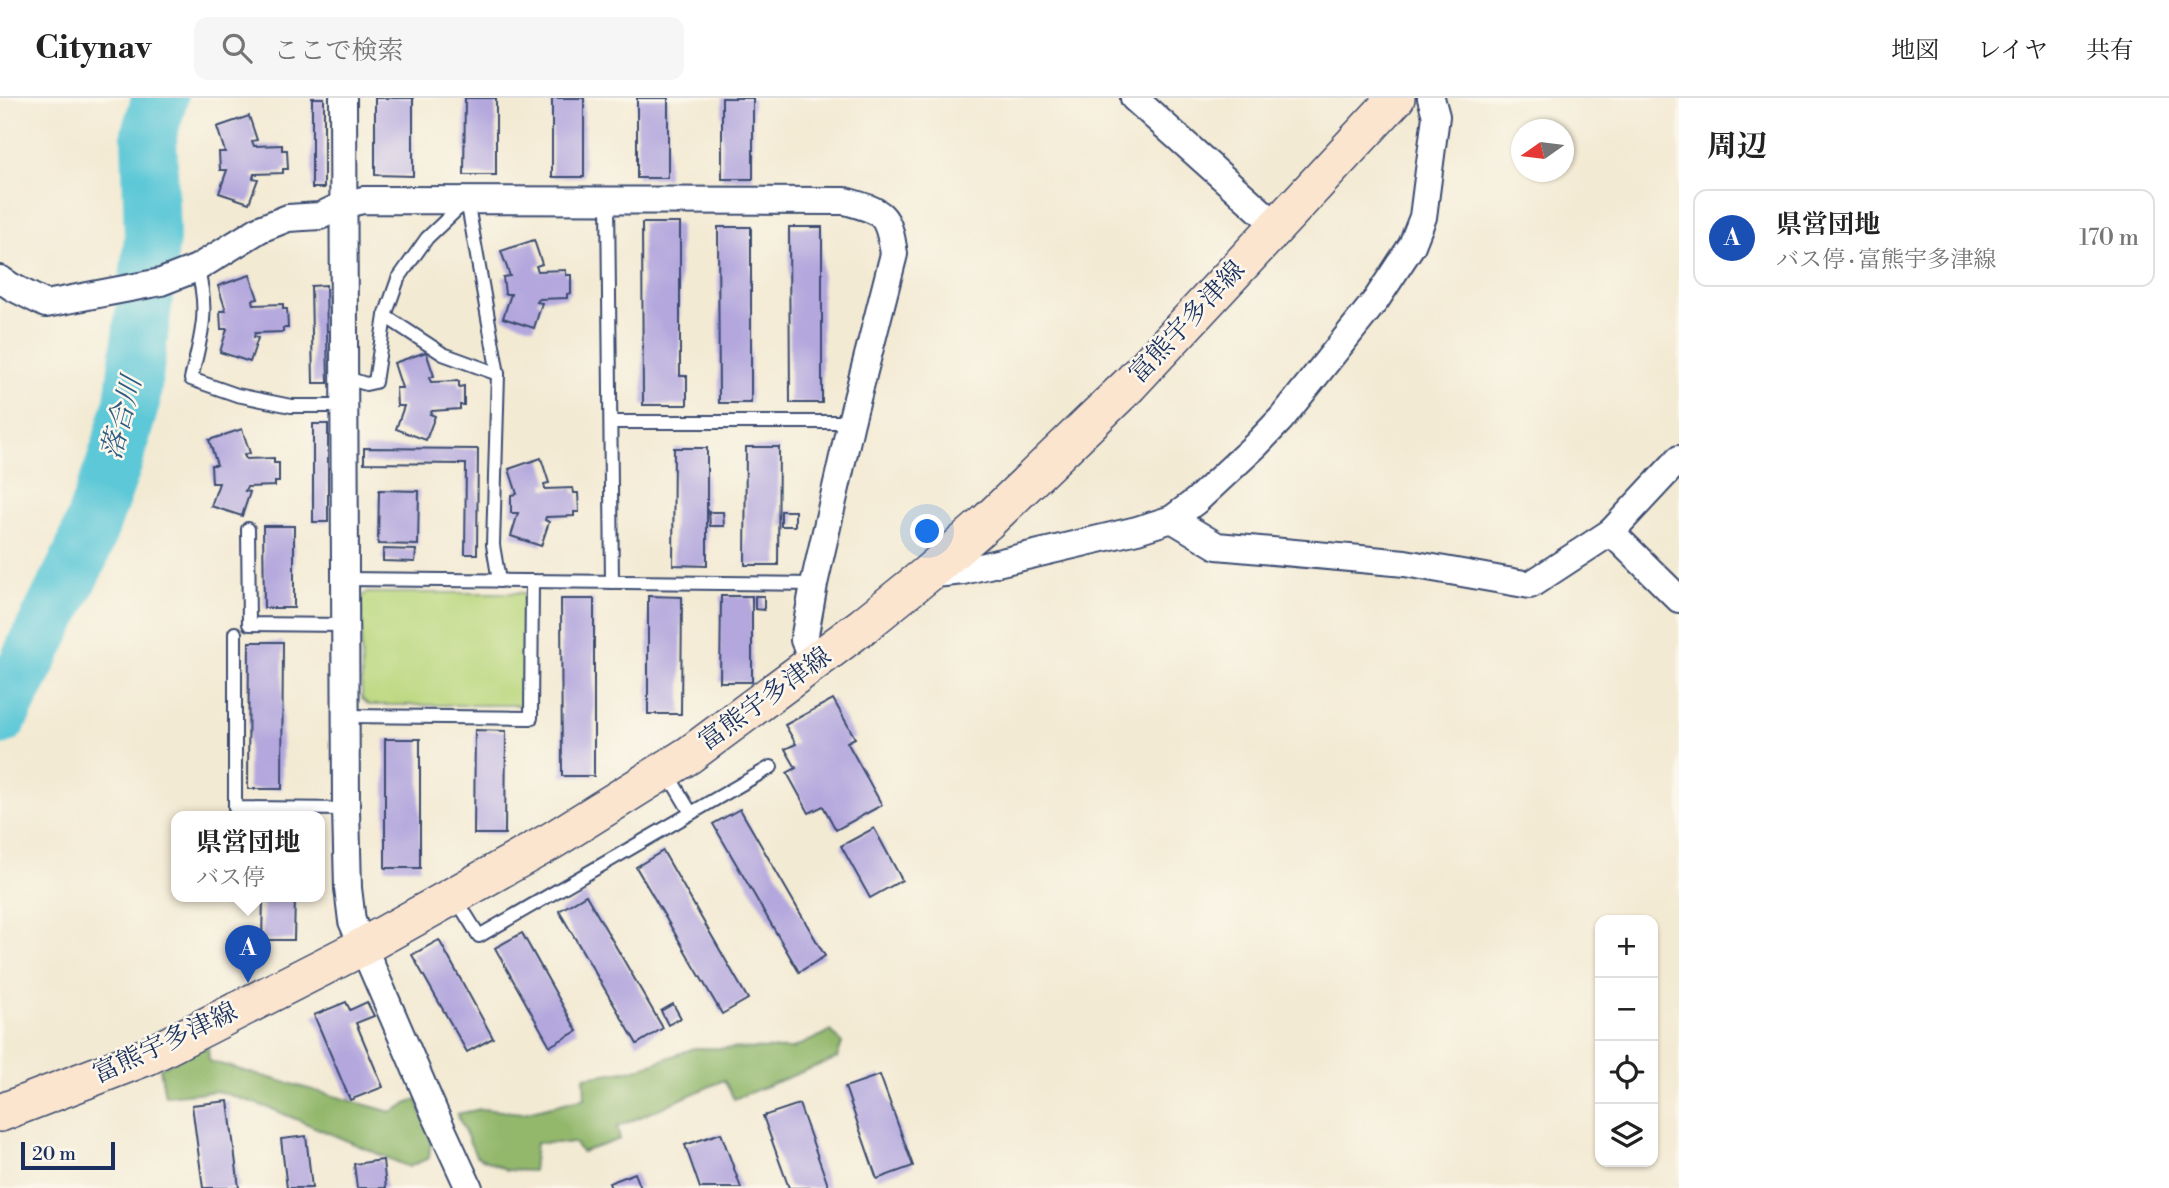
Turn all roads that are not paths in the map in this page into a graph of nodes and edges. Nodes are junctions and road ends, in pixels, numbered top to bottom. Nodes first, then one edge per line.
1 (343, 98) edge
2 (1134, 98) edge
3 (1396, 98) edge
4 (1431, 98) edge
5 (467, 200) junction
6 (608, 200) junction
7 (343, 205) junction
8 (1277, 226) junction
9 (197, 268) junction
10 (0, 279) edge
11 (386, 316) junction
12 (498, 374) junction
13 (344, 377) junction
14 (344, 406) junction
15 (611, 422) junction
16 (851, 422) junction
17 (1679, 458) edge
18 (1172, 519) junction
19 (248, 529) dead end
20 (1611, 532) junction
21 (926, 575) junction
22 (344, 579) junction
23 (499, 581) junction
24 (532, 581) junction
25 (612, 582) junction
26 (814, 583) junction
27 (1679, 599) edge
28 (345, 625) junction
29 (235, 633) dead end
30 (814, 664) junction
31 (345, 716) junction
32 (771, 767) dead end
33 (665, 770) junction
34 (346, 809) junction
35 (691, 813) junction
36 (454, 896) junction
37 (362, 947) junction
38 (0, 1113) edge
39 (469, 1188) edge

1 - 7 street
2 - 8 street
3 - 8 main road, 富熊宇多津線
4 - 18 street
5 - 6 street
5 - 7 street
5 - 11 lane
5 - 12 lane
6 - 15 lane
6 - 16 street
7 - 9 street
7 - 13 street
8 - 21 main road, 富熊宇多津線
9 - 10 street
9 - 14 lane
11 - 12 lane
11 - 13 lane
12 - 23 lane
13 - 14 street
14 - 22 street
15 - 16 lane
15 - 25 lane
16 - 26 street
17 - 20 street
18 - 20 street
18 - 21 street
19 - 28 lane
20 - 27 street
21 - 30 main road, 富熊宇多津線
22 - 23 lane
22 - 28 street
23 - 24 lane
24 - 25 lane
24 - 31 lane
25 - 26 lane
26 - 30 street
28 - 31 street
29 - 34 lane
30 - 33 main road, 富熊宇多津線
31 - 34 street
32 - 35 lane
33 - 35 lane
33 - 36 main road, 富熊宇多津線
34 - 37 street
35 - 36 lane
36 - 37 main road, 富熊宇多津線
37 - 38 main road, 富熊宇多津線
37 - 39 street

